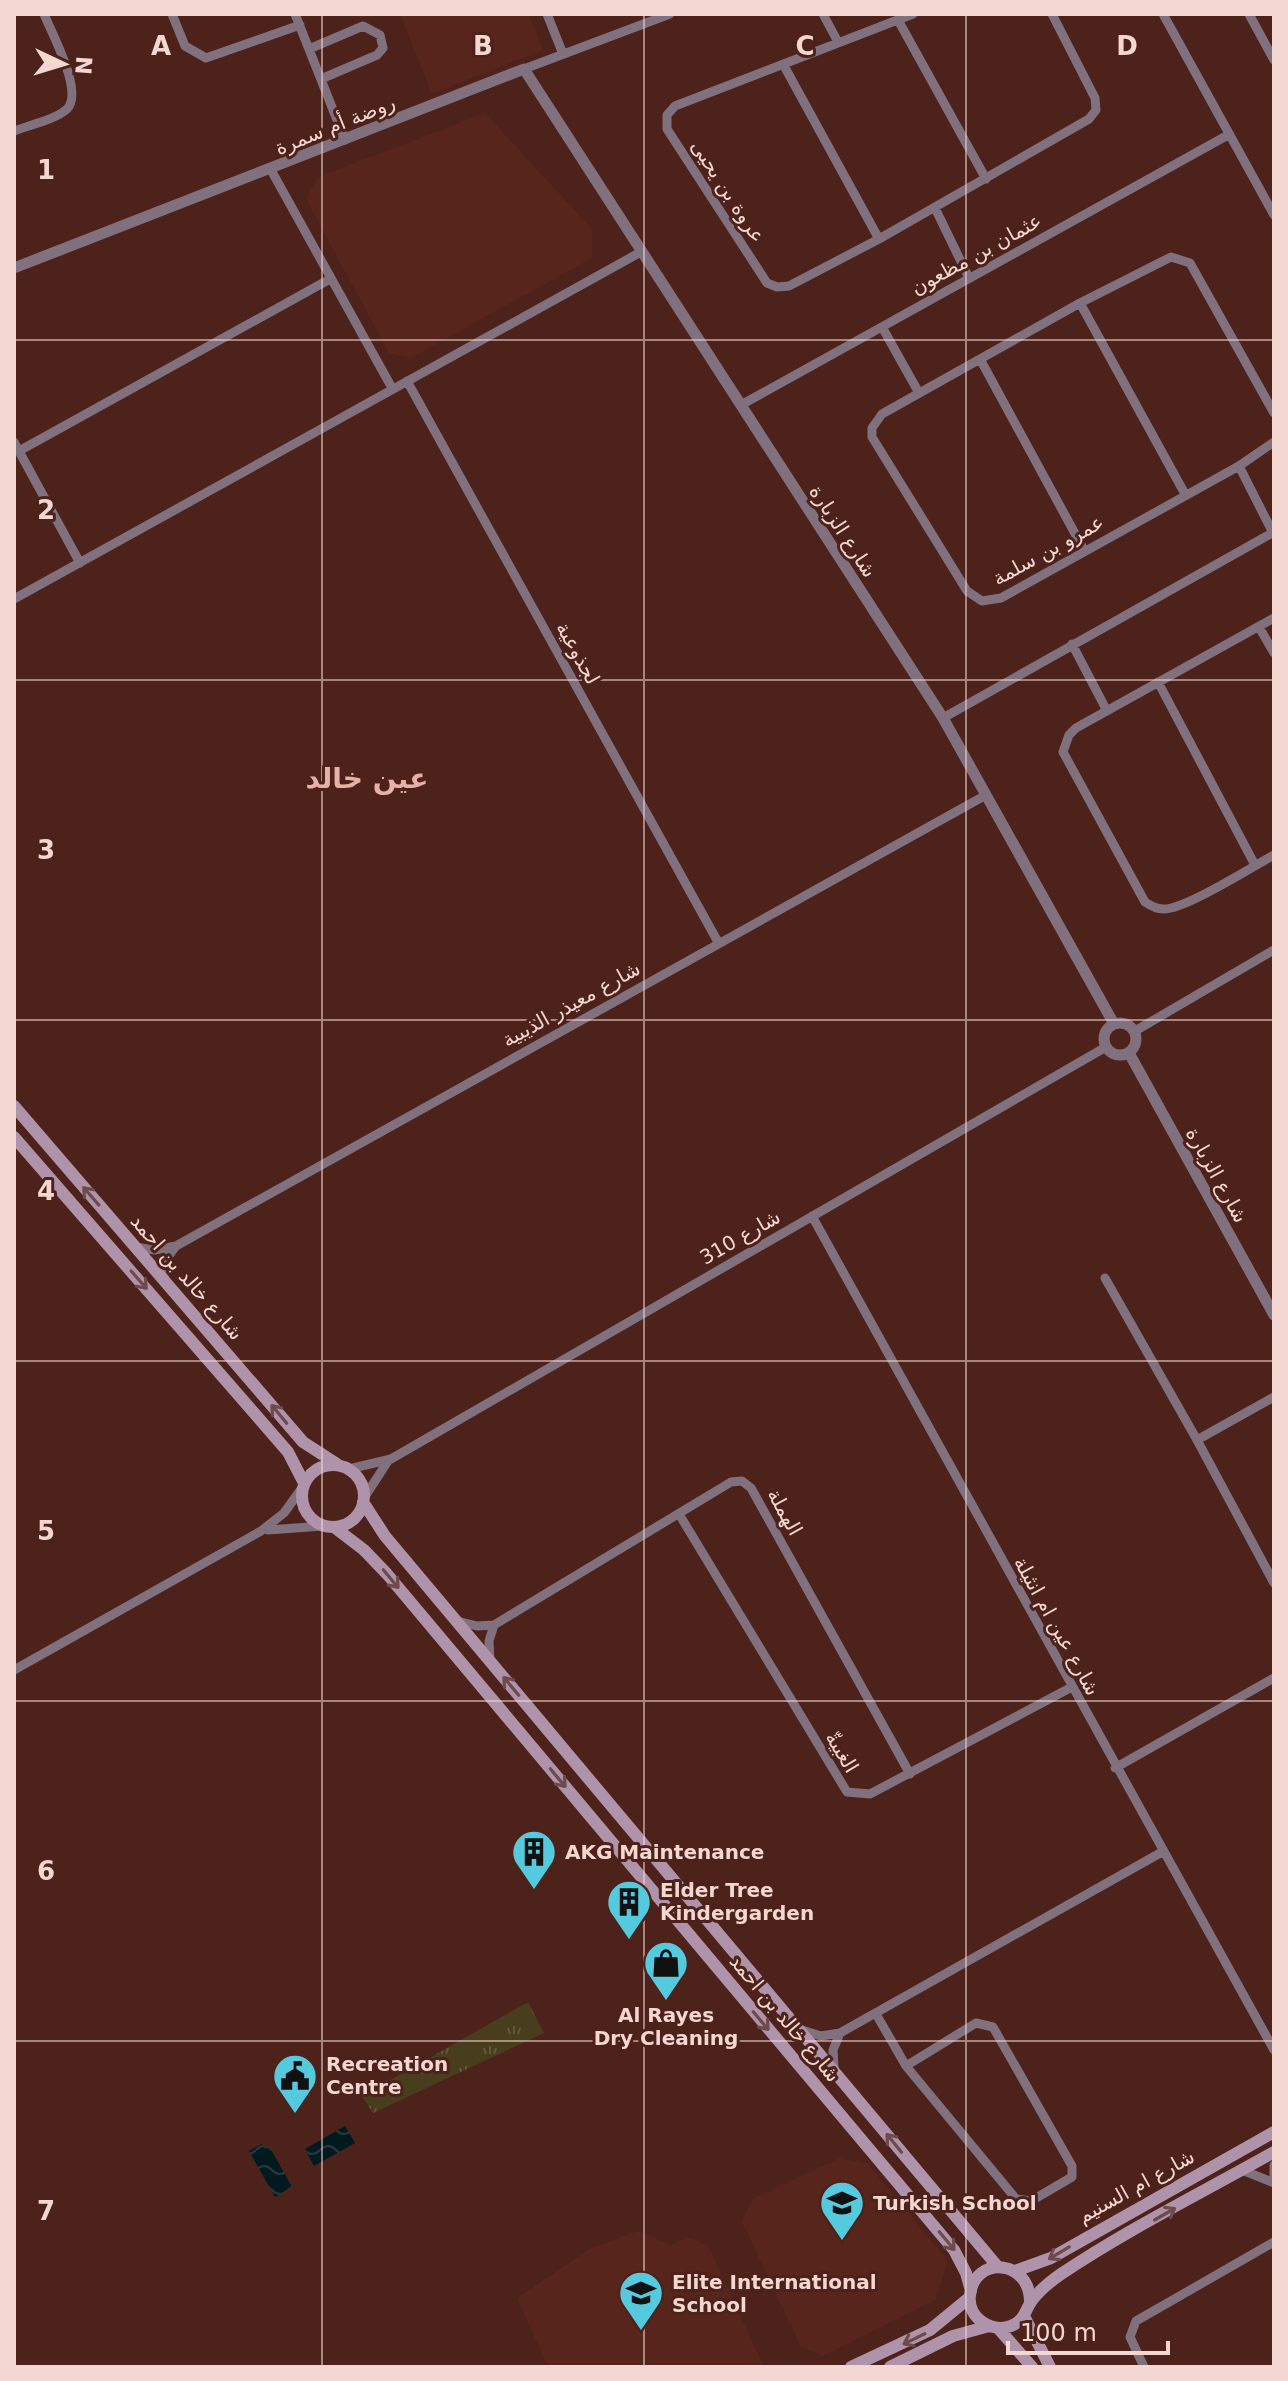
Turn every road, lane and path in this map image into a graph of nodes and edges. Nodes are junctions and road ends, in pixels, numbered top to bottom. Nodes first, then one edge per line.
1 (44, 14) edge
2 (172, 14) edge
3 (295, 14) edge
4 (547, 14) edge
5 (670, 14) edge
6 (823, 14) edge
7 (913, 14) edge
8 (1052, 14) edge
9 (1163, 14) edge
10 (1249, 14) edge
11 (898, 20) junction
12 (300, 25) junction
13 (838, 42) junction
14 (309, 49) junction
15 (563, 54) junction
16 (1274, 60) edge
17 (783, 64) junction
18 (524, 69) junction
19 (321, 79) junction
20 (14, 131) edge
21 (1228, 135) junction
22 (345, 140) junction
23 (271, 170) junction
24 (986, 179) junction
25 (1270, 198) edge
26 (935, 208) junction
27 (1274, 215) edge
28 (879, 239) junction
29 (639, 253) junction
30 (14, 268) edge
31 (969, 278) junction
32 (330, 279) junction
33 (1080, 303) junction
34 (882, 327) junction
35 (980, 359) junction
36 (407, 381) junction
37 (392, 388) junction
38 (919, 393) junction
39 (741, 405) junction
40 (1274, 413) edge
41 (1274, 442) edge
42 (17, 446) edge
43 (1239, 466) junction
44 (1185, 494) junction
45 (1274, 532) edge
46 (1084, 550) junction
47 (80, 563) junction
48 (14, 599) edge
49 (1274, 618) edge
50 (1259, 627) junction
51 (1072, 644) junction
52 (1274, 653) edge
53 (1158, 682) junction
54 (1107, 711) junction
55 (943, 718) junction
56 (986, 795) junction
57 (1274, 855) edge
58 (1255, 865) junction
59 (718, 942) junction
60 (1274, 950) edge
61 (1114, 1024) junction
62 (1135, 1031) junction
63 (1106, 1047) junction
64 (1129, 1053) junction
65 (14, 1106) edge
66 (14, 1137) edge
67 (812, 1216) junction
68 (176, 1246) junction
69 (135, 1247) junction
70 (1105, 1278) dead end
71 (164, 1280) junction
72 (1274, 1315) edge
73 (1274, 1397) edge
74 (1197, 1440) junction
75 (391, 1459) junction
76 (343, 1467) junction
77 (303, 1486) junction
78 (364, 1500) junction
79 (679, 1514) junction
80 (328, 1527) junction
81 (261, 1531) junction
82 (1274, 1583) edge
83 (455, 1620) junction
84 (494, 1625) junction
85 (490, 1661) junction
86 (14, 1670) edge
87 (1274, 1678) edge
88 (1070, 1688) junction
89 (1115, 1768) junction
90 (910, 1774) junction
91 (1162, 1852) junction
92 (876, 2014) junction
93 (802, 2030) junction
94 (840, 2033) junction
95 (1274, 2050) edge
96 (906, 2066) junction
97 (834, 2068) junction
98 (1274, 2132) edge
99 (1274, 2152) edge
100 (1274, 2165) edge
101 (1242, 2170) junction
102 (1274, 2177) edge
103 (1274, 2183) edge
104 (1274, 2242) edge
105 (998, 2267) junction
106 (1015, 2271) junction
107 (970, 2295) junction
108 (1030, 2303) junction
109 (1024, 2316) junction
110 (994, 2327) junction
111 (851, 2367) edge
112 (890, 2367) edge
113 (1032, 2367) edge
114 (1050, 2367) edge
115 (1144, 2367) edge

1 - 20 street
2 - 12 street
3 - 12 street
4 - 15 street
5 - 15 street, روضة أم سمرة
6 - 13 street
7 - 11 street, عروة بن يحيى
8 - 24 street, عروة بن يحيى
9 - 21 street
10 - 16 street
11 - 13 street, عروة بن يحيى
11 - 24 street
12 - 14 street
13 - 17 street, عروة بن يحيى
14 - 19 street
14 - 19 street
15 - 18 street, روضة أم سمرة
17 - 28 street
17 - 28 street, عروة بن يحيى
18 - 22 street, روضة أم سمرة
18 - 29 street, شارع الزبارة
19 - 22 street
21 - 25 street
21 - 31 street, عثمان بن مظعون
22 - 23 street, روضة أم سمرة
23 - 30 street, روضة أم سمرة
23 - 32 street
24 - 26 street, عروة بن يحيى
25 - 27 street
26 - 28 street, عروة بن يحيى
26 - 31 street
29 - 36 street
29 - 39 street, شارع الزبارة
31 - 34 street, عثمان بن مظعون
32 - 37 street
32 - 42 street
33 - 35 street, عمرو بن سلمة
33 - 40 street, عمرو بن سلمة
33 - 44 street
34 - 38 street
34 - 39 street, عثمان بن مظعون
35 - 38 street, عمرو بن سلمة
35 - 46 street
36 - 37 street
36 - 59 street, لجذوعية
37 - 47 street
38 - 46 street, عمرو بن سلمة
39 - 55 street, شارع الزبارة
41 - 43 street, عمرو بن سلمة
42 - 47 street
43 - 44 street, عمرو بن سلمة
43 - 45 street
44 - 46 street, عمرو بن سلمة
45 - 51 street
47 - 48 street
49 - 50 street
50 - 52 street
50 - 53 street
51 - 54 street
51 - 55 street
53 - 54 street
53 - 58 street
54 - 58 street
55 - 56 street, شارع الزبارة
56 - 59 street, شارع معيذر الذيبية
56 - 61 street, شارع الزبارة
57 - 58 street
59 - 68 street, شارع معيذر الذيبية
60 - 62 street
61 - 62 street
61 - 63 street
62 - 64 street
63 - 64 street
63 - 67 street, شارع 310
64 - 72 street, شارع الزبارة
69 -> 65 main road, شارع خالد بن احمد
66 -> 77 main road, شارع خالد بن احمد
67 - 75 street, شارع 310
67 - 88 street, شارع عين ام انثيلة
68 - 69 street, شارع معيذر الذيبية
68 - 71 street
69 - 71 main road, شارع خالد بن احمد
70 - 74 street
76 -> 71 main road, شارع خالد بن احمد
73 - 74 street
74 - 82 street
75 - 76 street, شارع 310
75 - 78 street, شارع 310
76 - 77 main road
76 - 78 main road
77 - 80 main road
77 - 81 street
78 - 80 main road
78 - 83 main road, شارع خالد بن احمد
79 - 84 street, الهملة
79 - 90 street, الغبيةّ
79 - 90 street, الهملة
80 - 81 street
80 -> 107 main road, شارع خالد بن احمد
81 - 86 street
83 - 84 street
83 - 85 main road, شارع خالد بن احمد
84 - 85 street
93 -> 85 main road, شارع خالد بن احمد
87 - 89 street
88 - 89 street, شارع عين ام انثيلة
88 - 90 street, الغبيةّ
89 - 91 street, شارع عين ام انثيلة
91 - 92 street
91 - 95 street, شارع عين ام انثيلة
92 - 94 street
92 - 96 street
93 - 94 street
93 - 97 main road, شارع خالد بن احمد
94 - 97 street
96 - 96 street
105 -> 97 main road, شارع خالد بن احمد
98 -> 106 main road, شارع ام السنيم
99 - 101 main road, شارع ام السنيم
100 - 102 street
101 - 103 street
108 -> 101 main road, شارع ام السنيم
104 - 115 street
105 - 106 main road
105 - 107 main road
106 - 108 main road
107 - 110 main road
107 -> 111 main road
108 - 109 main road
109 - 110 main road
109 - 114 main road
110 - 112 main road
110 - 113 main road

